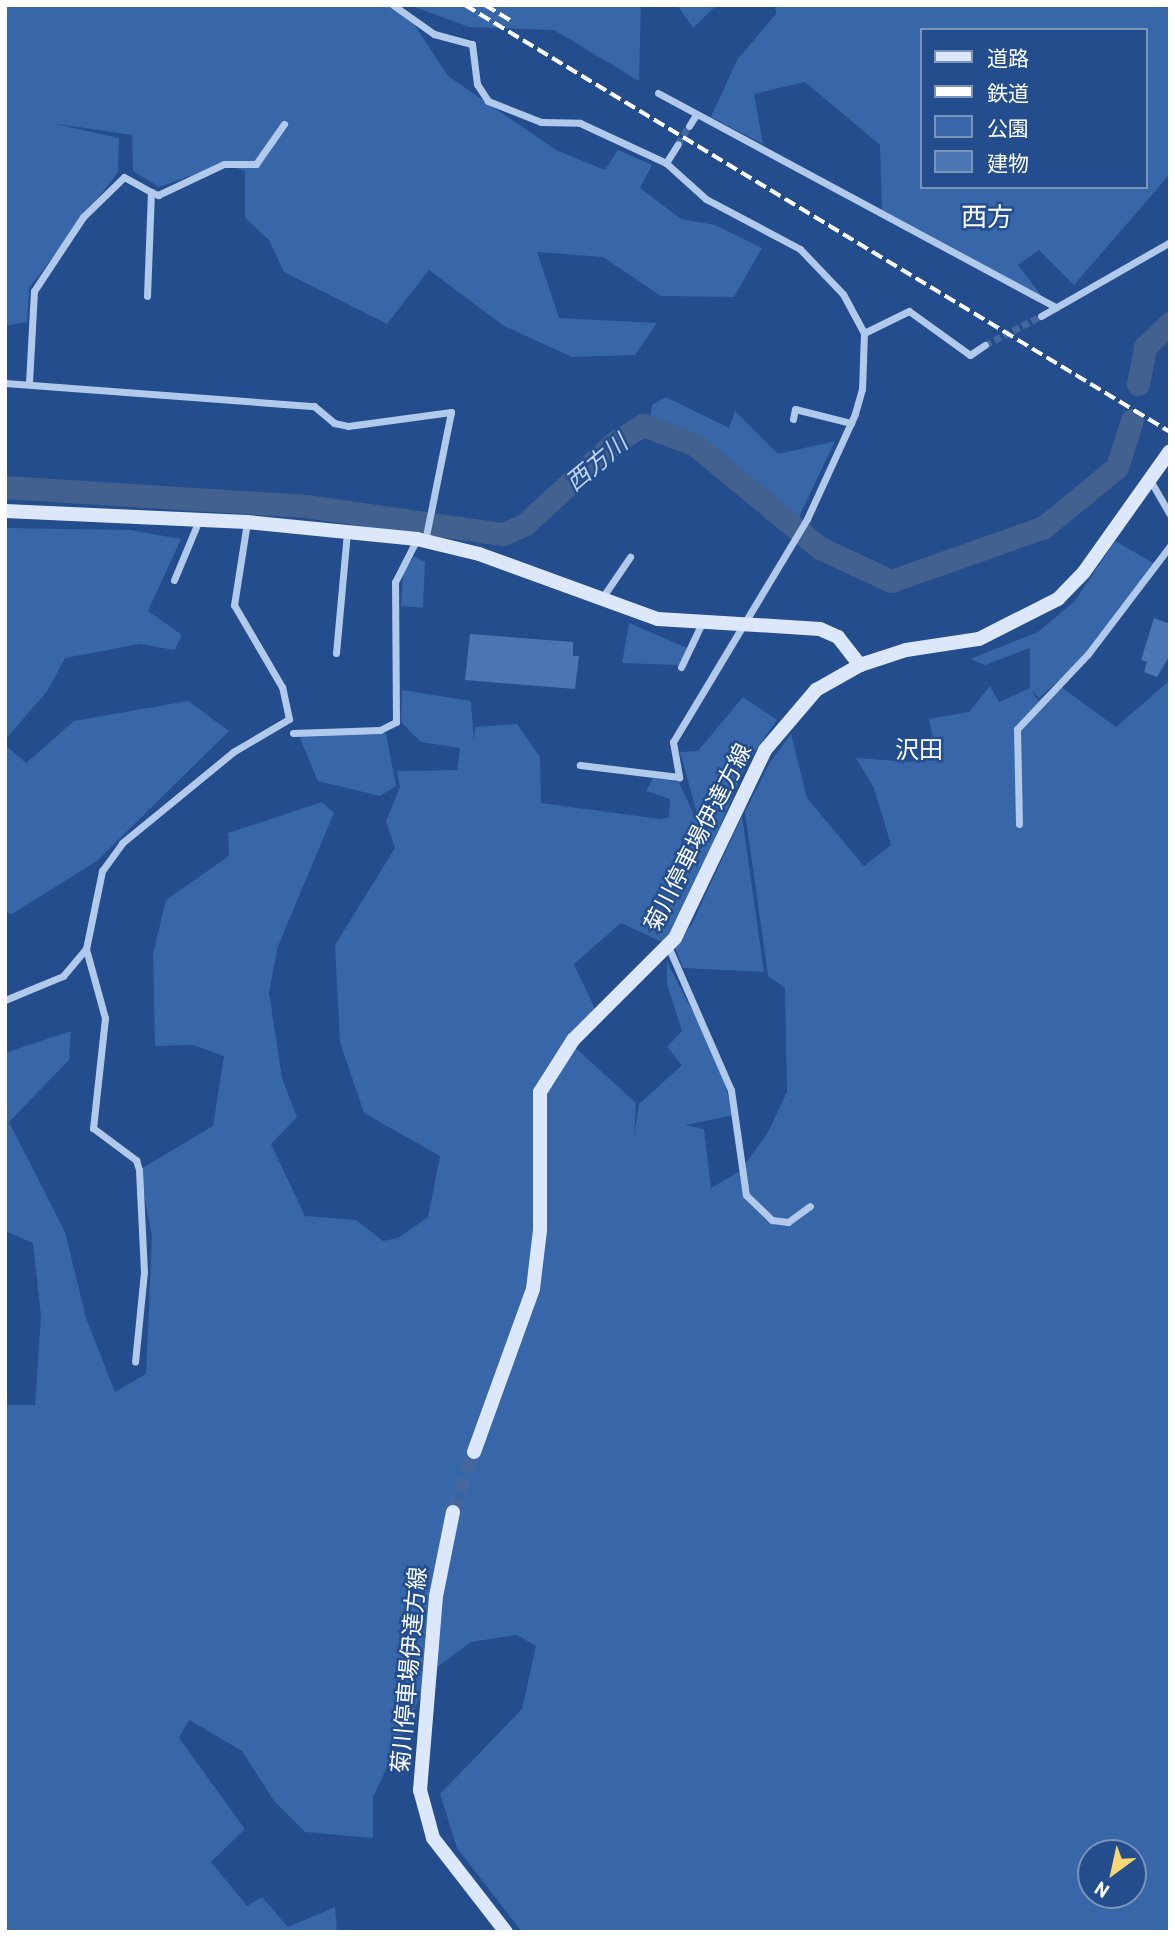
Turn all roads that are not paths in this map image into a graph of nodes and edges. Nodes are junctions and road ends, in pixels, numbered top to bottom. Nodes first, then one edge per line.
1 (393, 5) edge
2 (658, 93) dead end
3 (696, 115) junction
4 (284, 124) dead end
5 (689, 126) tunnel mouth
6 (678, 144) tunnel mouth
7 (666, 163) junction
8 (150, 192) junction
9 (1170, 242) edge
10 (147, 296) dead end
11 (1056, 307) junction
12 (1041, 316) tunnel mouth
13 (864, 333) junction
14 (985, 345) tunnel mouth
15 (5, 383) edge
16 (29, 383) junction
17 (793, 419) dead end
18 (851, 423) junction
19 (1170, 451) edge
20 (1149, 479) junction
21 (5, 511) edge
22 (1170, 514) edge
23 (199, 520) junction
24 (247, 522) junction
25 (347, 531) junction
26 (421, 540) junction
27 (1170, 546) edge
28 (630, 557) dead end
29 (174, 580) dead end
30 (602, 598) junction
31 (701, 625) junction
32 (740, 628) junction
33 (336, 653) dead end
34 (860, 664) junction
35 (681, 667) dead end
36 (293, 733) dead end
37 (580, 765) dead end
38 (1019, 824) dead end
39 (668, 946) junction
40 (86, 949) junction
41 (5, 1000) edge
42 (810, 1206) dead end
43 (135, 1362) dead end
44 (474, 1452) tunnel mouth
45 (453, 1512) tunnel mouth
46 (506, 1932) edge

1 - 7 street
2 - 3 street
3 - 5 street
3 - 11 street
4 - 8 street
6 - 7 street
7 - 13 street
8 - 10 street
8 - 16 street
9 - 11 street
11 - 12 street
13 - 14 street
13 - 18 street
15 - 16 street
16 - 26 street
17 - 18 street
18 - 32 street
19 - 20 main road, 菊川停車場伊達方線
20 - 22 street
20 - 34 main road, 菊川停車場伊達方線
21 - 23 main road
23 - 24 main road
23 - 29 street
24 - 25 main road
24 - 40 street
25 - 26 main road
25 - 33 street
26 - 30 main road
26 - 36 street
27 - 38 street
28 - 30 street
30 - 31 main road
31 - 32 main road
31 - 35 street
32 - 34 main road
32 - 37 street
34 - 39 main road, 菊川停車場伊達方線
39 - 42 street
39 - 44 main road, 菊川停車場伊達方線
40 - 41 street
40 - 43 street
45 - 46 main road, 菊川停車場伊達方線

